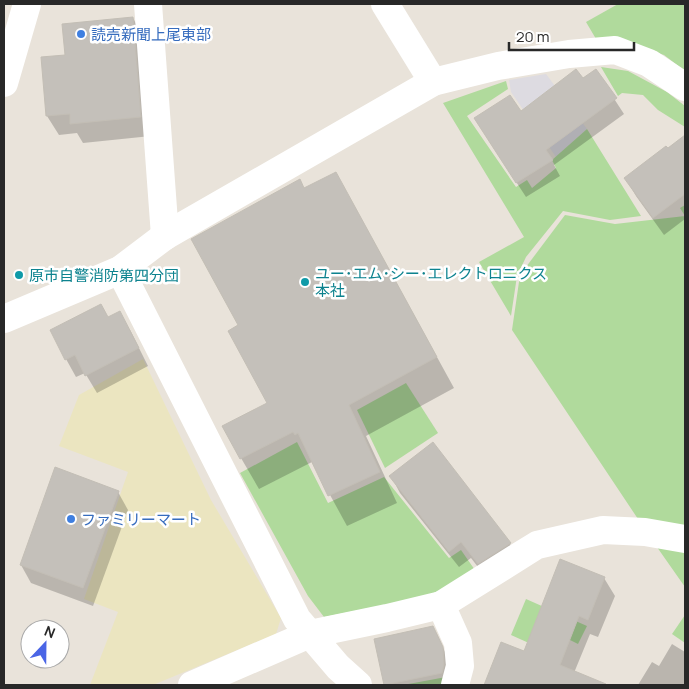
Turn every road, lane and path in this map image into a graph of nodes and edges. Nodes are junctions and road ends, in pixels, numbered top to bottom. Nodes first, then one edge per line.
1 (27, 4) edge
2 (148, 4) edge
3 (385, 4) edge
4 (4, 82) edge
5 (433, 82) junction
6 (685, 88) edge
7 (166, 236) junction
8 (120, 270) junction
9 (4, 319) edge
10 (685, 539) edge
11 (441, 605) junction
12 (310, 634) junction
13 (192, 685) edge
14 (358, 685) edge
15 (455, 685) edge

1 - 4 street
2 - 7 street
3 - 5 street
5 - 6 street
5 - 7 street
7 - 8 street
8 - 9 street
8 - 12 street
10 - 11 street
11 - 12 street
11 - 15 street
12 - 13 street
12 - 14 street

